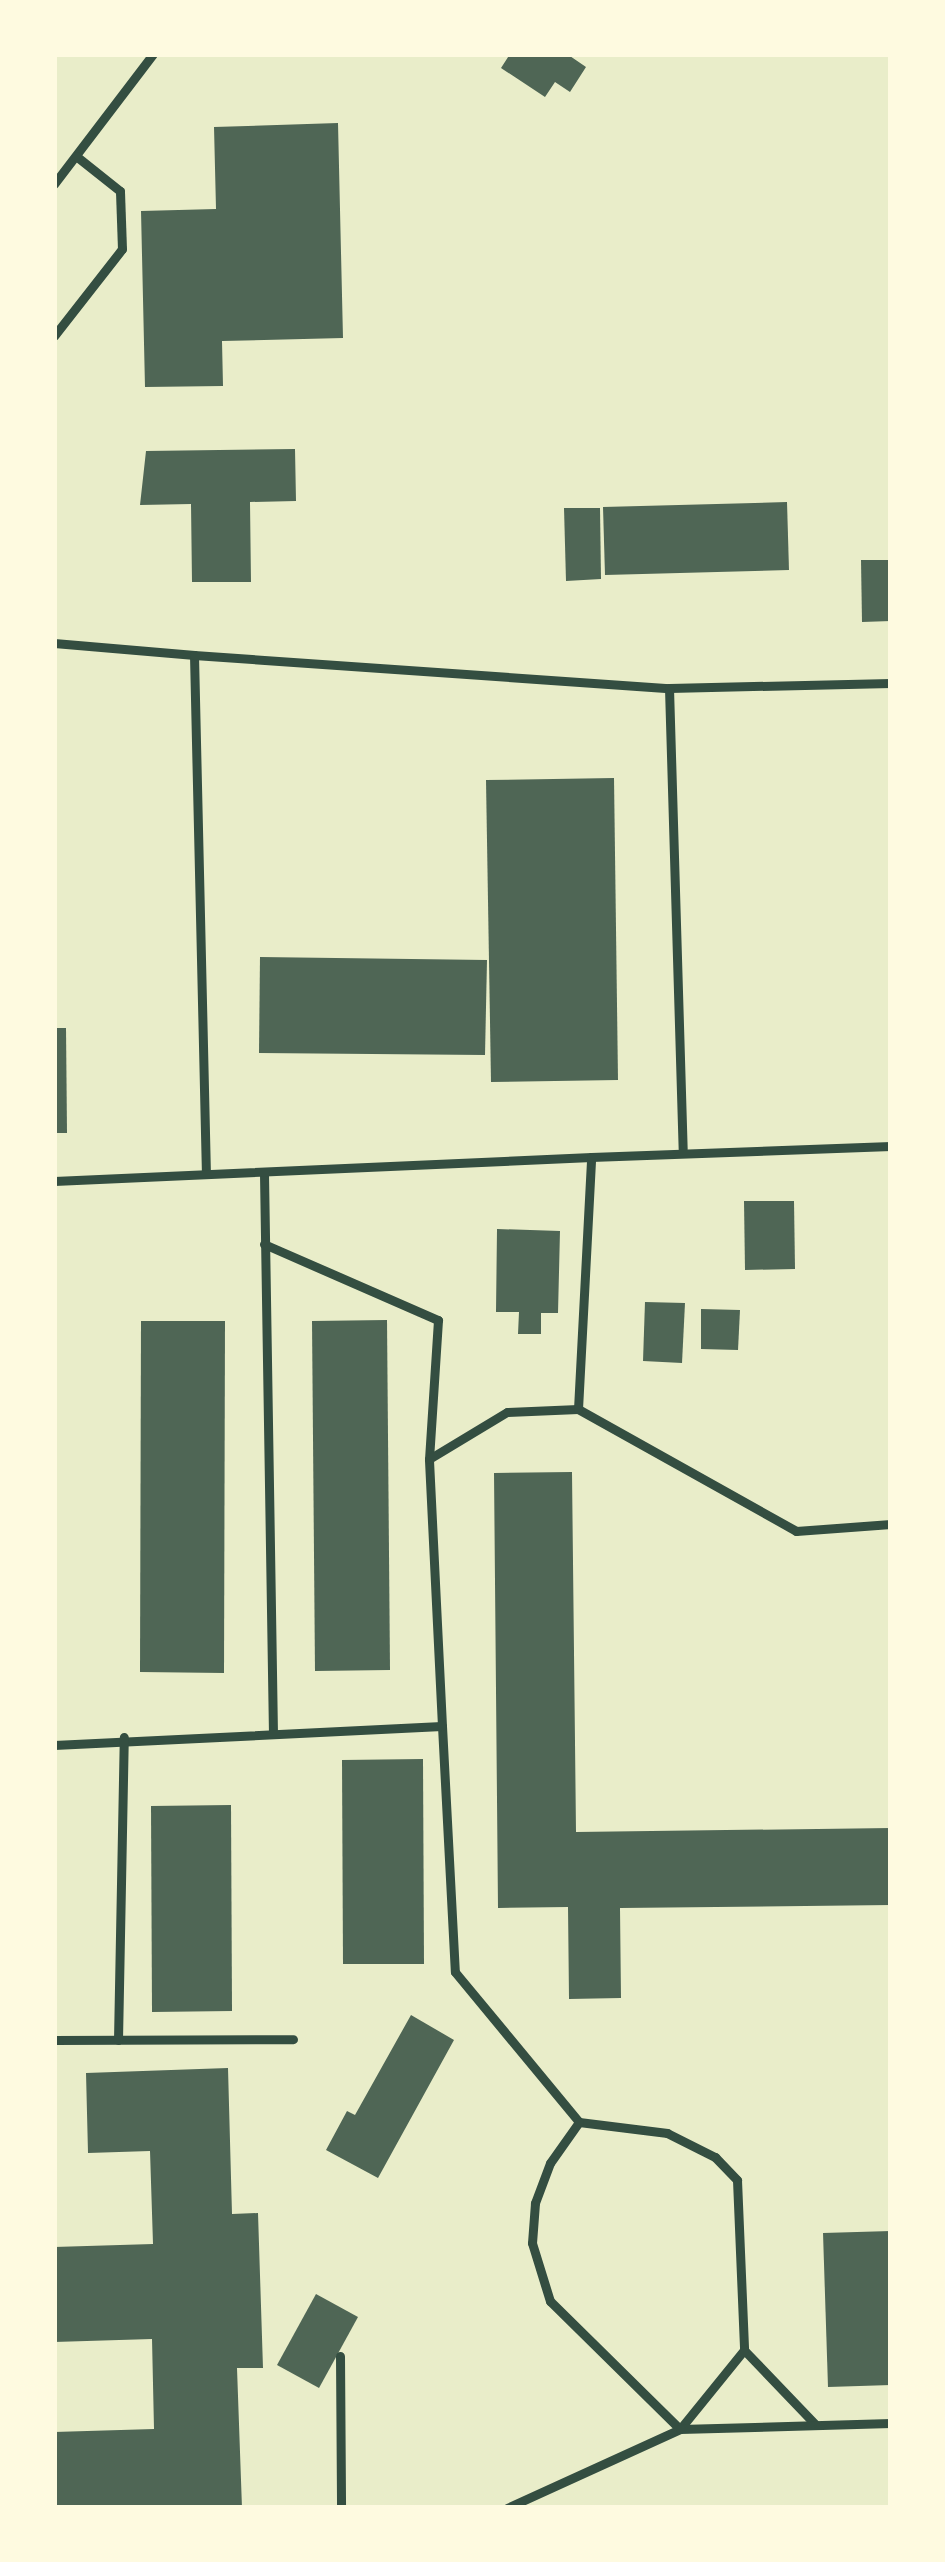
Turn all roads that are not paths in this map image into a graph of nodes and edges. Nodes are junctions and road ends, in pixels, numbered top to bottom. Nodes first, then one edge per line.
1 (153, 54) edge
2 (76, 156) junction
3 (54, 184) edge
4 (54, 336) edge
5 (54, 643) edge
6 (194, 656) junction
7 (891, 683) edge
8 (669, 688) junction
9 (891, 1146) edge
10 (683, 1150) junction
11 (591, 1157) junction
12 (206, 1174) junction
13 (264, 1174) junction
14 (54, 1181) edge
15 (264, 1244) junction
16 (578, 1409) junction
17 (429, 1459) junction
18 (891, 1524) edge
19 (442, 1726) junction
20 (273, 1735) junction
21 (124, 1737) junction
22 (54, 1745) edge
23 (292, 2038) dead end
24 (118, 2039) junction
25 (54, 2040) edge
26 (579, 2122) junction
27 (744, 2350) junction
28 (340, 2356) dead end
29 (891, 2423) edge
30 (816, 2425) junction
31 (680, 2428) junction
32 (341, 2508) edge
33 (507, 2508) edge

1 - 2 lane
2 - 3 lane
2 - 4 lane
5 - 6 lane
6 - 8 lane
6 - 12 lane
7 - 8 lane
8 - 10 lane
9 - 10 lane
10 - 11 lane
11 - 13 lane
11 - 16 lane
12 - 13 lane
12 - 14 lane
13 - 15 lane
15 - 17 lane
15 - 20 lane
16 - 17 lane
16 - 18 lane
17 - 19 lane
19 - 20 lane
19 - 26 lane
20 - 21 lane
21 - 22 lane
21 - 24 lane
23 - 24 lane
24 - 25 lane
26 - 27 lane
26 - 31 lane
27 - 30 lane
27 - 31 lane
28 - 32 lane
29 - 30 lane
30 - 31 lane
31 - 33 lane

